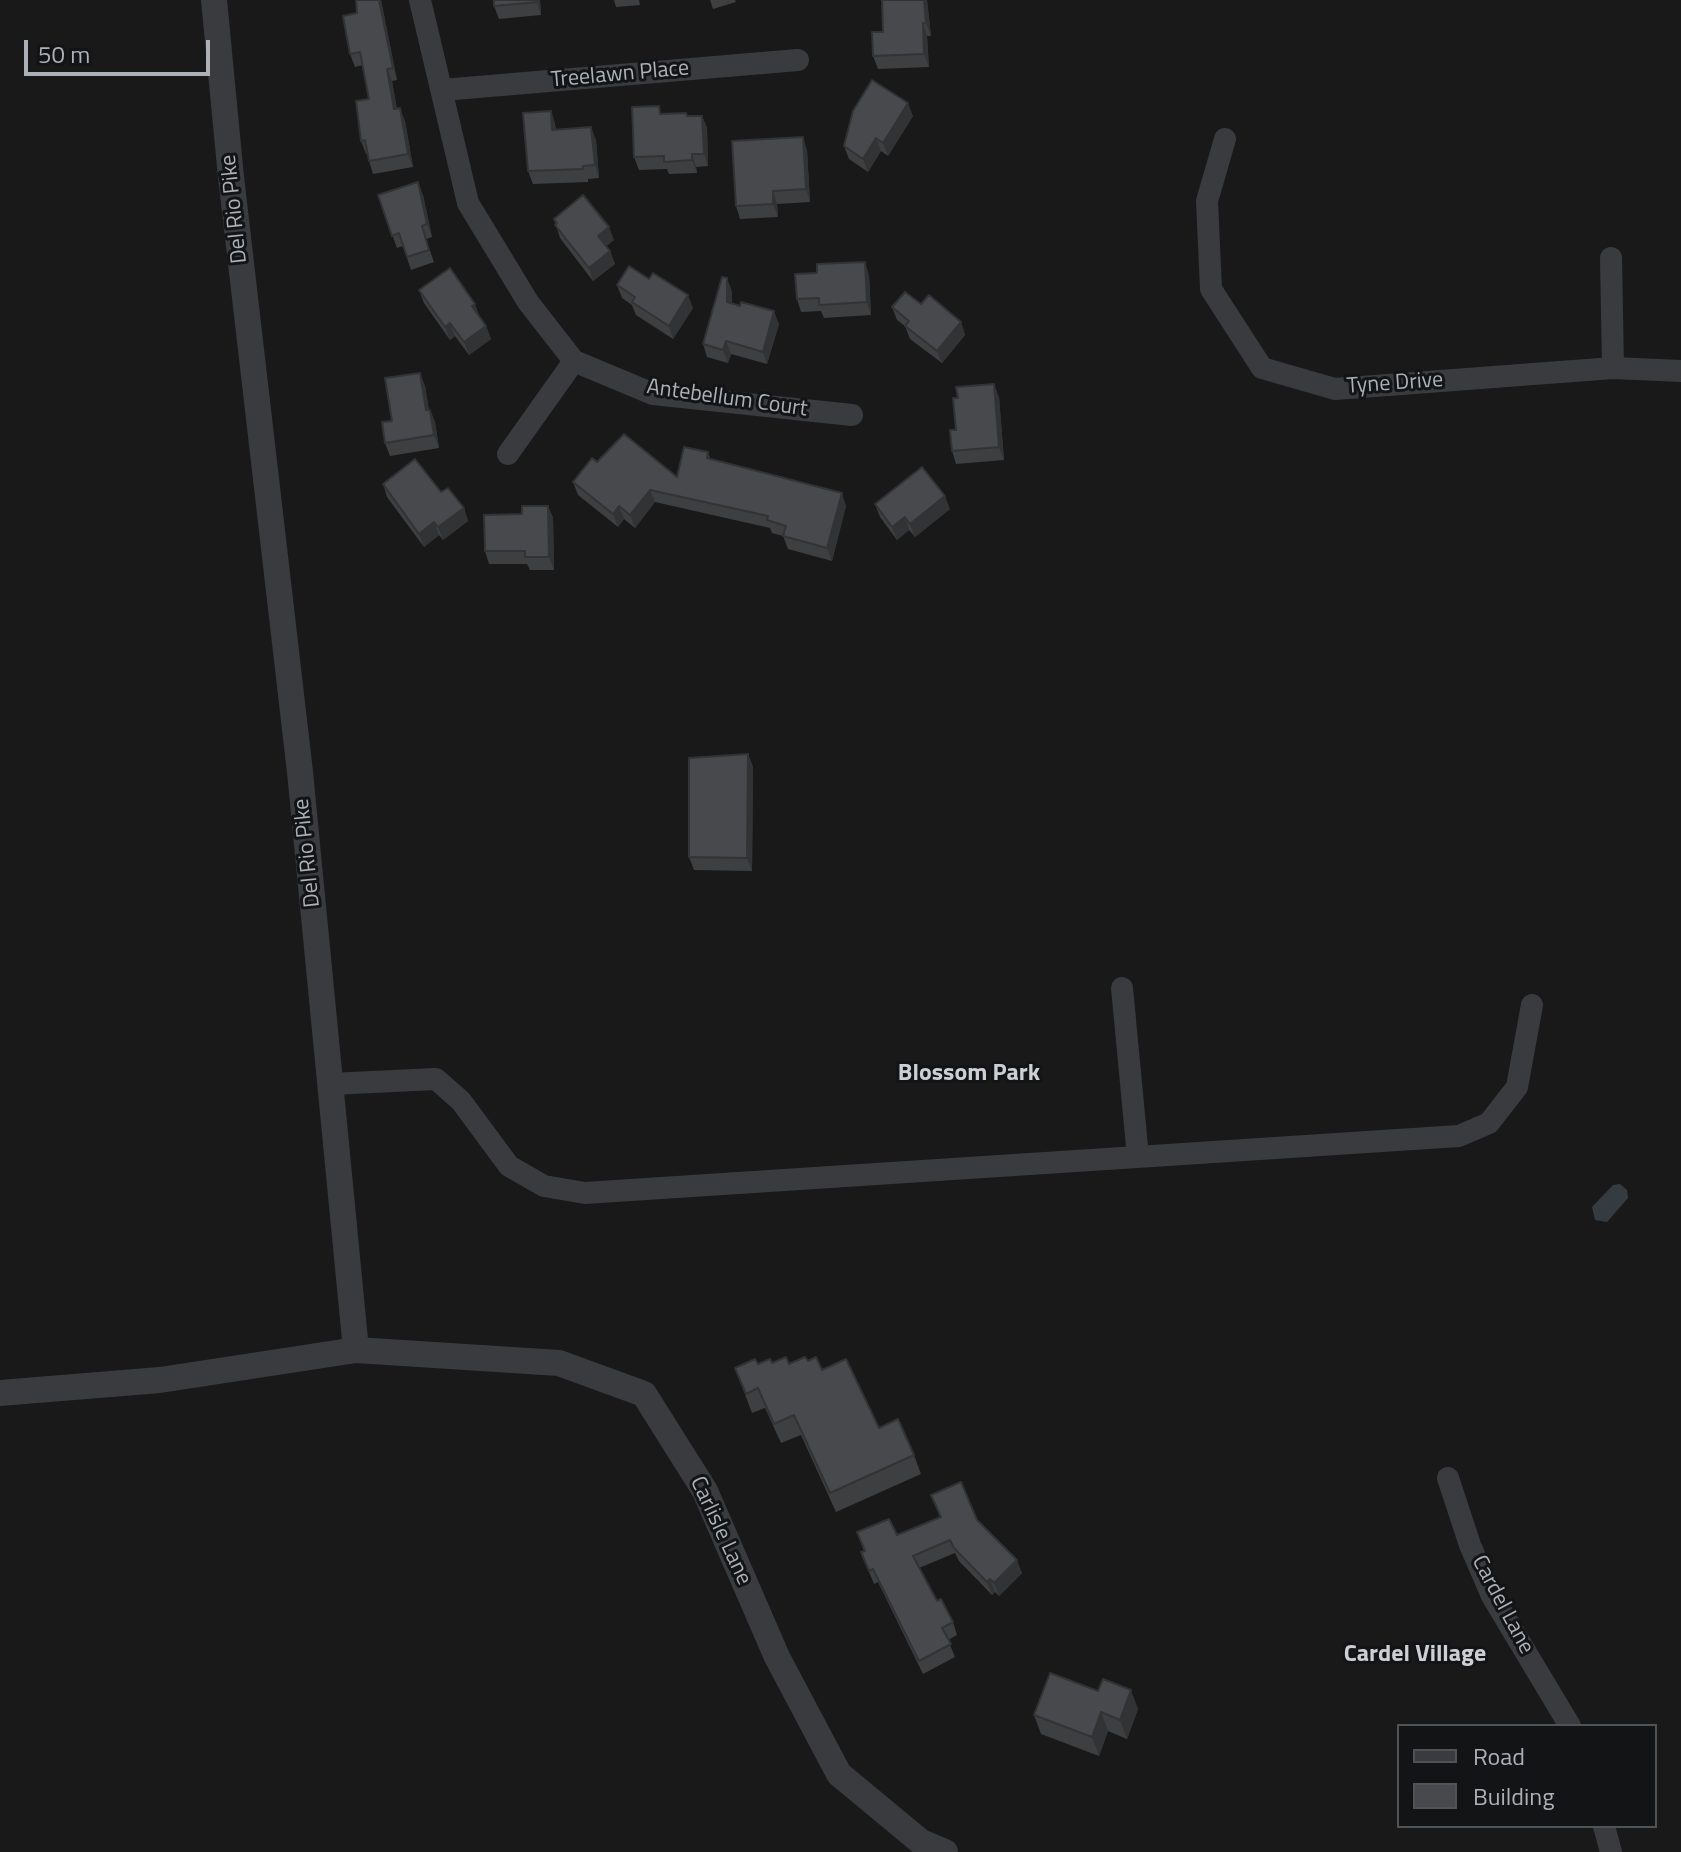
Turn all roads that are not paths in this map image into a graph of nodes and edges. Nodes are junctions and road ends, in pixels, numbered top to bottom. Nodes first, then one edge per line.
1 (214, 0) edge
2 (420, 0) edge
3 (798, 60) dead end
4 (442, 90) junction
5 (1225, 139) dead end
6 (1611, 258) dead end
7 (574, 361) junction
8 (1613, 368) junction
9 (1681, 371) edge
10 (852, 415) dead end
11 (508, 454) dead end
12 (1122, 988) dead end
13 (1532, 1005) dead end
14 (330, 1084) junction
15 (1138, 1157) junction
16 (356, 1350) junction
17 (0, 1393) edge
18 (1448, 1478) dead end
19 (1569, 1724) edge
20 (1605, 1828) edge
21 (945, 1852) edge
22 (1611, 1852) edge

1 - 14 street, Del Rio Pike
2 - 4 street, Antebellum Court
3 - 4 street, Treelawn Place
4 - 7 street, Antebellum Court
5 - 8 street, Tyne Drive
6 - 8 street
7 - 10 street, Antebellum Court
7 - 11 street
8 - 9 street, Tyne Drive
12 - 15 street
13 - 15 street
14 - 15 street
14 - 16 street, Del Rio Pike
16 - 17 street
16 - 21 street, Carlisle Lane
18 - 19 street, Cardel Lane
20 - 22 street

